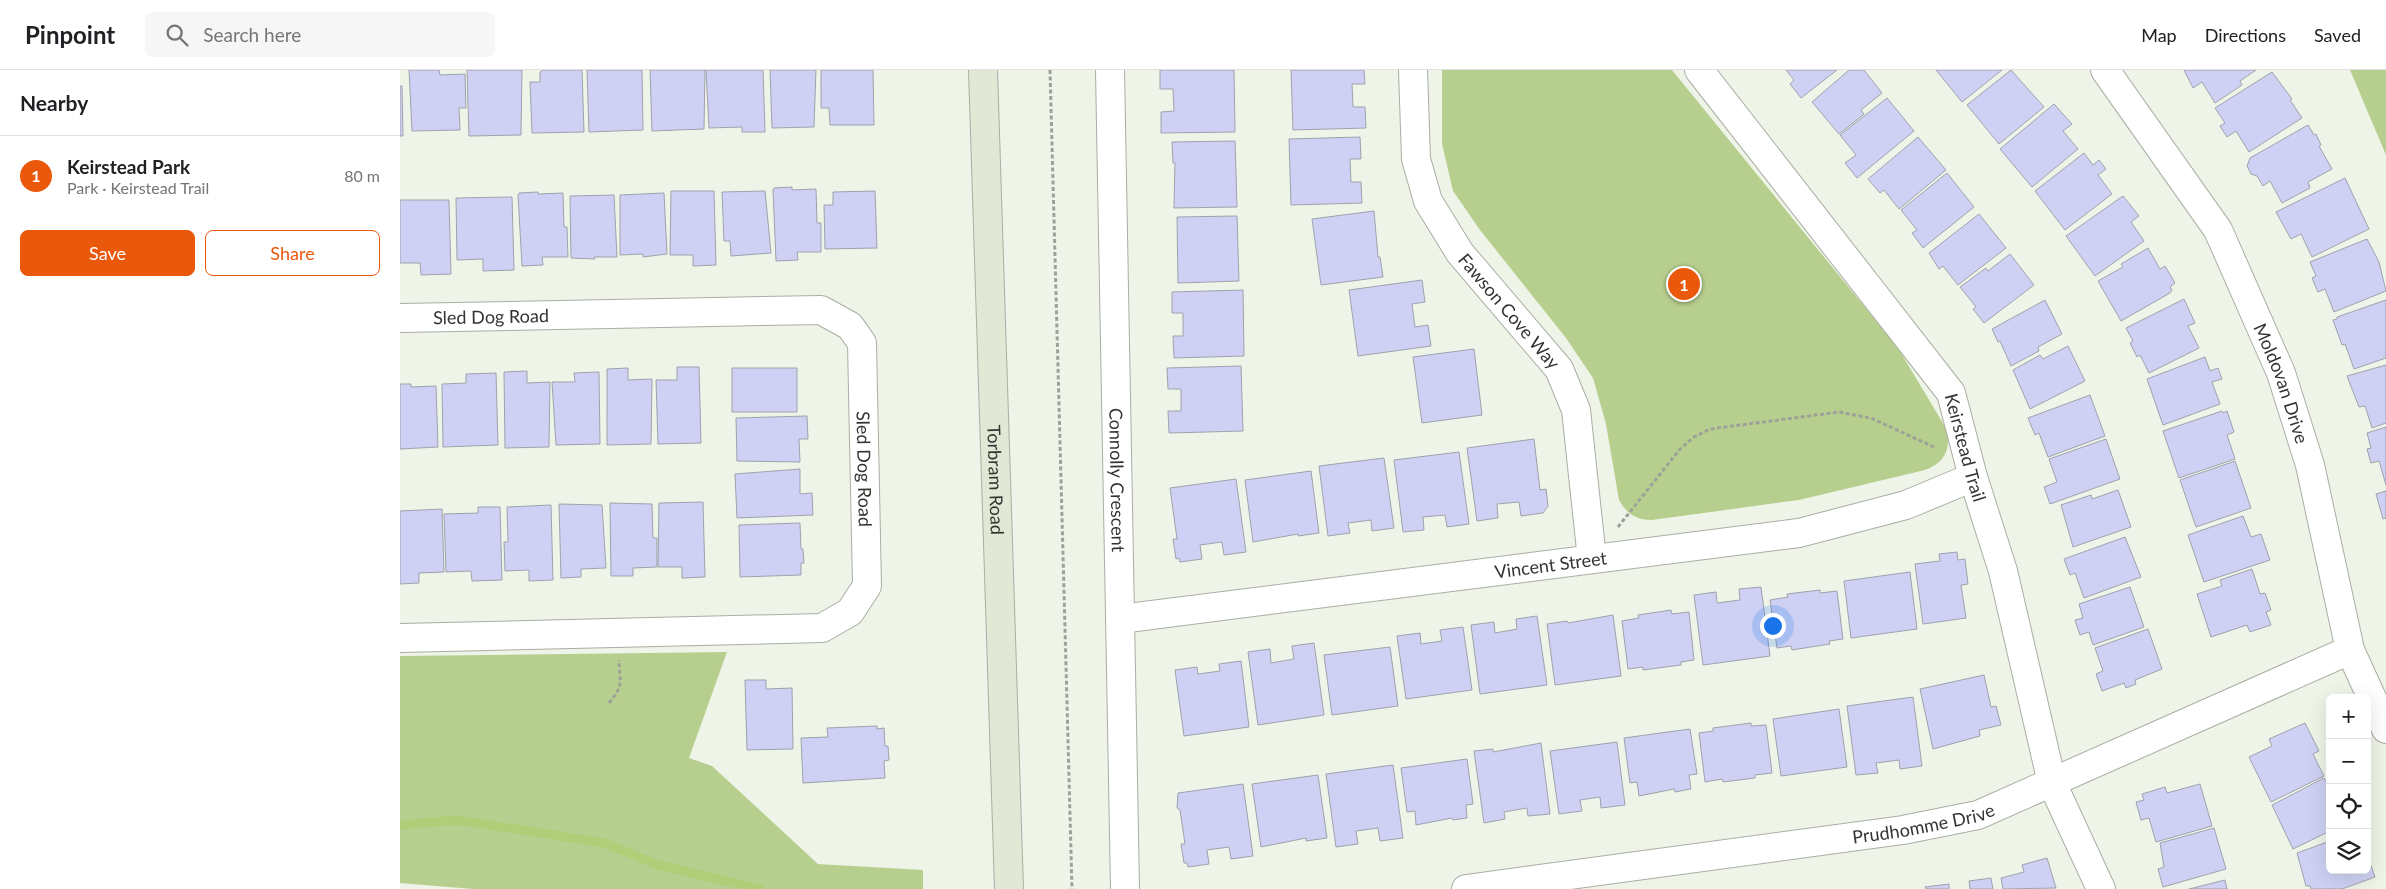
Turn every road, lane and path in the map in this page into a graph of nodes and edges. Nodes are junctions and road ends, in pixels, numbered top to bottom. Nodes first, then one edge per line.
1 (983, 70) edge
2 (1050, 70) edge
3 (1110, 70) edge
4 (1413, 70) edge
5 (1698, 70) edge
6 (2105, 70) edge
7 (400, 318) edge
8 (1940, 449) dead end
9 (1973, 477) junction
10 (1592, 559) junction
11 (1120, 619) junction
12 (619, 634) junction
13 (400, 638) edge
14 (2350, 650) junction
15 (609, 703) dead end
16 (2386, 729) edge
17 (2052, 783) junction
18 (1009, 889) edge
19 (1072, 889) edge
20 (1125, 889) edge
21 (1466, 889) edge
22 (2101, 889) edge

1 - 18 main road, Torbram Road
2 - 19 path
3 - 11 street, Connolly Crescent
4 - 10 street, Fawson Cove Way
5 - 9 street, Keirstead Trail
6 - 14 street, Moldovan Drive
7 - 12 street, Sled Dog Road
8 - 10 path
9 - 10 street, Vincent Street
9 - 17 street, Keirstead Trail
10 - 11 street, Vincent Street
11 - 20 street, Connolly Crescent
12 - 13 street, Sled Dog Road
12 - 15 path
14 - 16 street, Moldovan Drive
14 - 17 street, Prudhomme Drive
17 - 21 street, Prudhomme Drive
17 - 22 street

